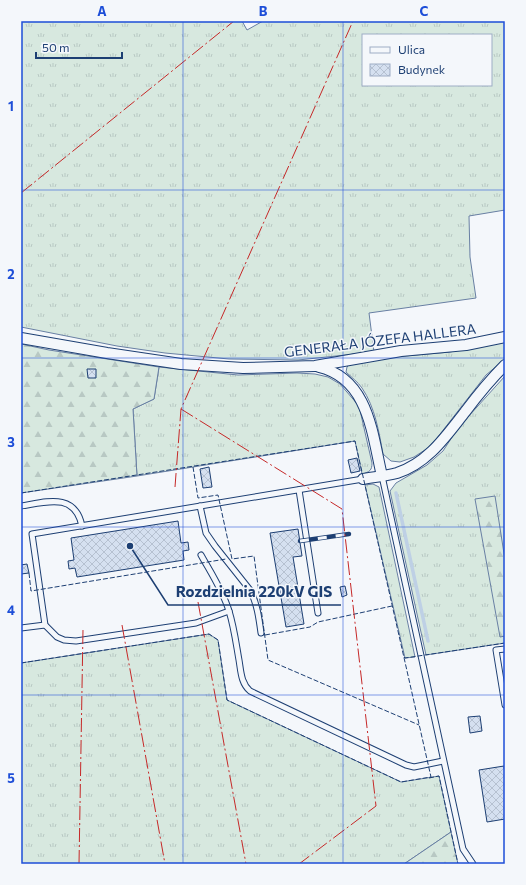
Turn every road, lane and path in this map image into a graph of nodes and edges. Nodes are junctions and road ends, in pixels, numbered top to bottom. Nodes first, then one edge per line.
1 (505, 337) edge
2 (21, 338) edge
3 (505, 365) edge
4 (315, 366) junction
5 (382, 476) junction
6 (363, 479) joint
7 (299, 490) junction
8 (21, 506) edge
9 (200, 506) junction
10 (82, 526) junction
11 (201, 555) dead end
12 (229, 611) junction
13 (318, 613) dead end
14 (45, 625) junction
15 (21, 628) edge
16 (261, 633) dead end
17 (505, 649) edge
18 (505, 705) edge
19 (443, 761) junction
20 (473, 864) edge

1 - 4 street, GENERAŁA JÓZEFA HALLERA
2 - 4 street, GENERAŁA JÓZEFA HALLERA
3 - 5 street
4 - 5 street
5 - 6 street
5 - 19 lane
6 - 7 lane
7 - 9 lane
7 - 13 lane
8 - 10 lane
9 - 10 lane
9 - 16 lane
10 - 14 lane
11 - 12 lane
12 - 14 lane
12 - 19 lane
14 - 15 lane
17 - 18 lane
19 - 20 lane

